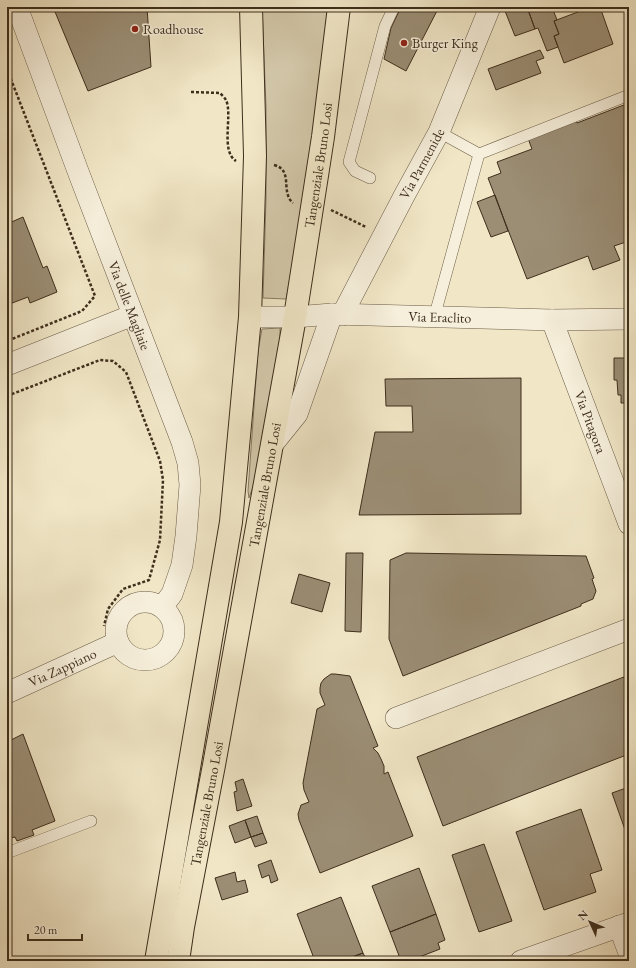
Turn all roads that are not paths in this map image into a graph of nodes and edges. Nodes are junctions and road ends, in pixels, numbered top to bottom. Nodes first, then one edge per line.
1 (17, 7) edge
2 (251, 7) edge
3 (339, 7) edge
4 (394, 7) edge
5 (490, 7) edge
6 (629, 95) edge
7 (439, 132) junction
8 (479, 154) junction
9 (370, 178) dead end
10 (337, 314) junction
11 (133, 315) junction
12 (250, 317) junction
13 (295, 317) junction
14 (434, 318) junction
15 (629, 319) edge
16 (552, 320) junction
17 (7, 365) edge
18 (272, 445) junction
19 (629, 524) edge
20 (162, 608) junction
21 (629, 630) edge
22 (111, 637) junction
23 (7, 693) edge
24 (396, 718) dead end
25 (91, 821) dead end
26 (7, 853) edge
27 (624, 924) edge
28 (629, 953) edge
29 (156, 961) edge
30 (178, 961) edge
31 (521, 961) edge

1 - 11 street, Via delle Magliaie
2 - 12 main road, Tangenziale Bruno Losi
3 - 13 main road, Tangenziale Bruno Losi
4 - 9 lane
5 - 7 street, Via Parmenide
6 - 8 lane
7 - 8 lane
7 - 10 street, Via Parmenide
8 - 14 lane
10 - 13 street, Via Eraclito
10 - 14 street, Via Eraclito
10 - 18 street, Via Parmenide
11 - 17 street
11 - 20 street, Via delle Magliaie
12 - 13 street, Via Eraclito
12 - 29 main road, Tangenziale Bruno Losi
13 - 18 main road, Tangenziale Bruno Losi
14 - 16 street, Via Eraclito
15 - 16 street, Via Eraclito
16 - 19 street, Via Pitagora
18 - 30 main road, Tangenziale Bruno Losi
20 - 22 street
20 - 22 street
21 - 24 street
22 - 23 street, Via Zappiano
25 - 26 lane
27 - 28 street
27 - 31 street

